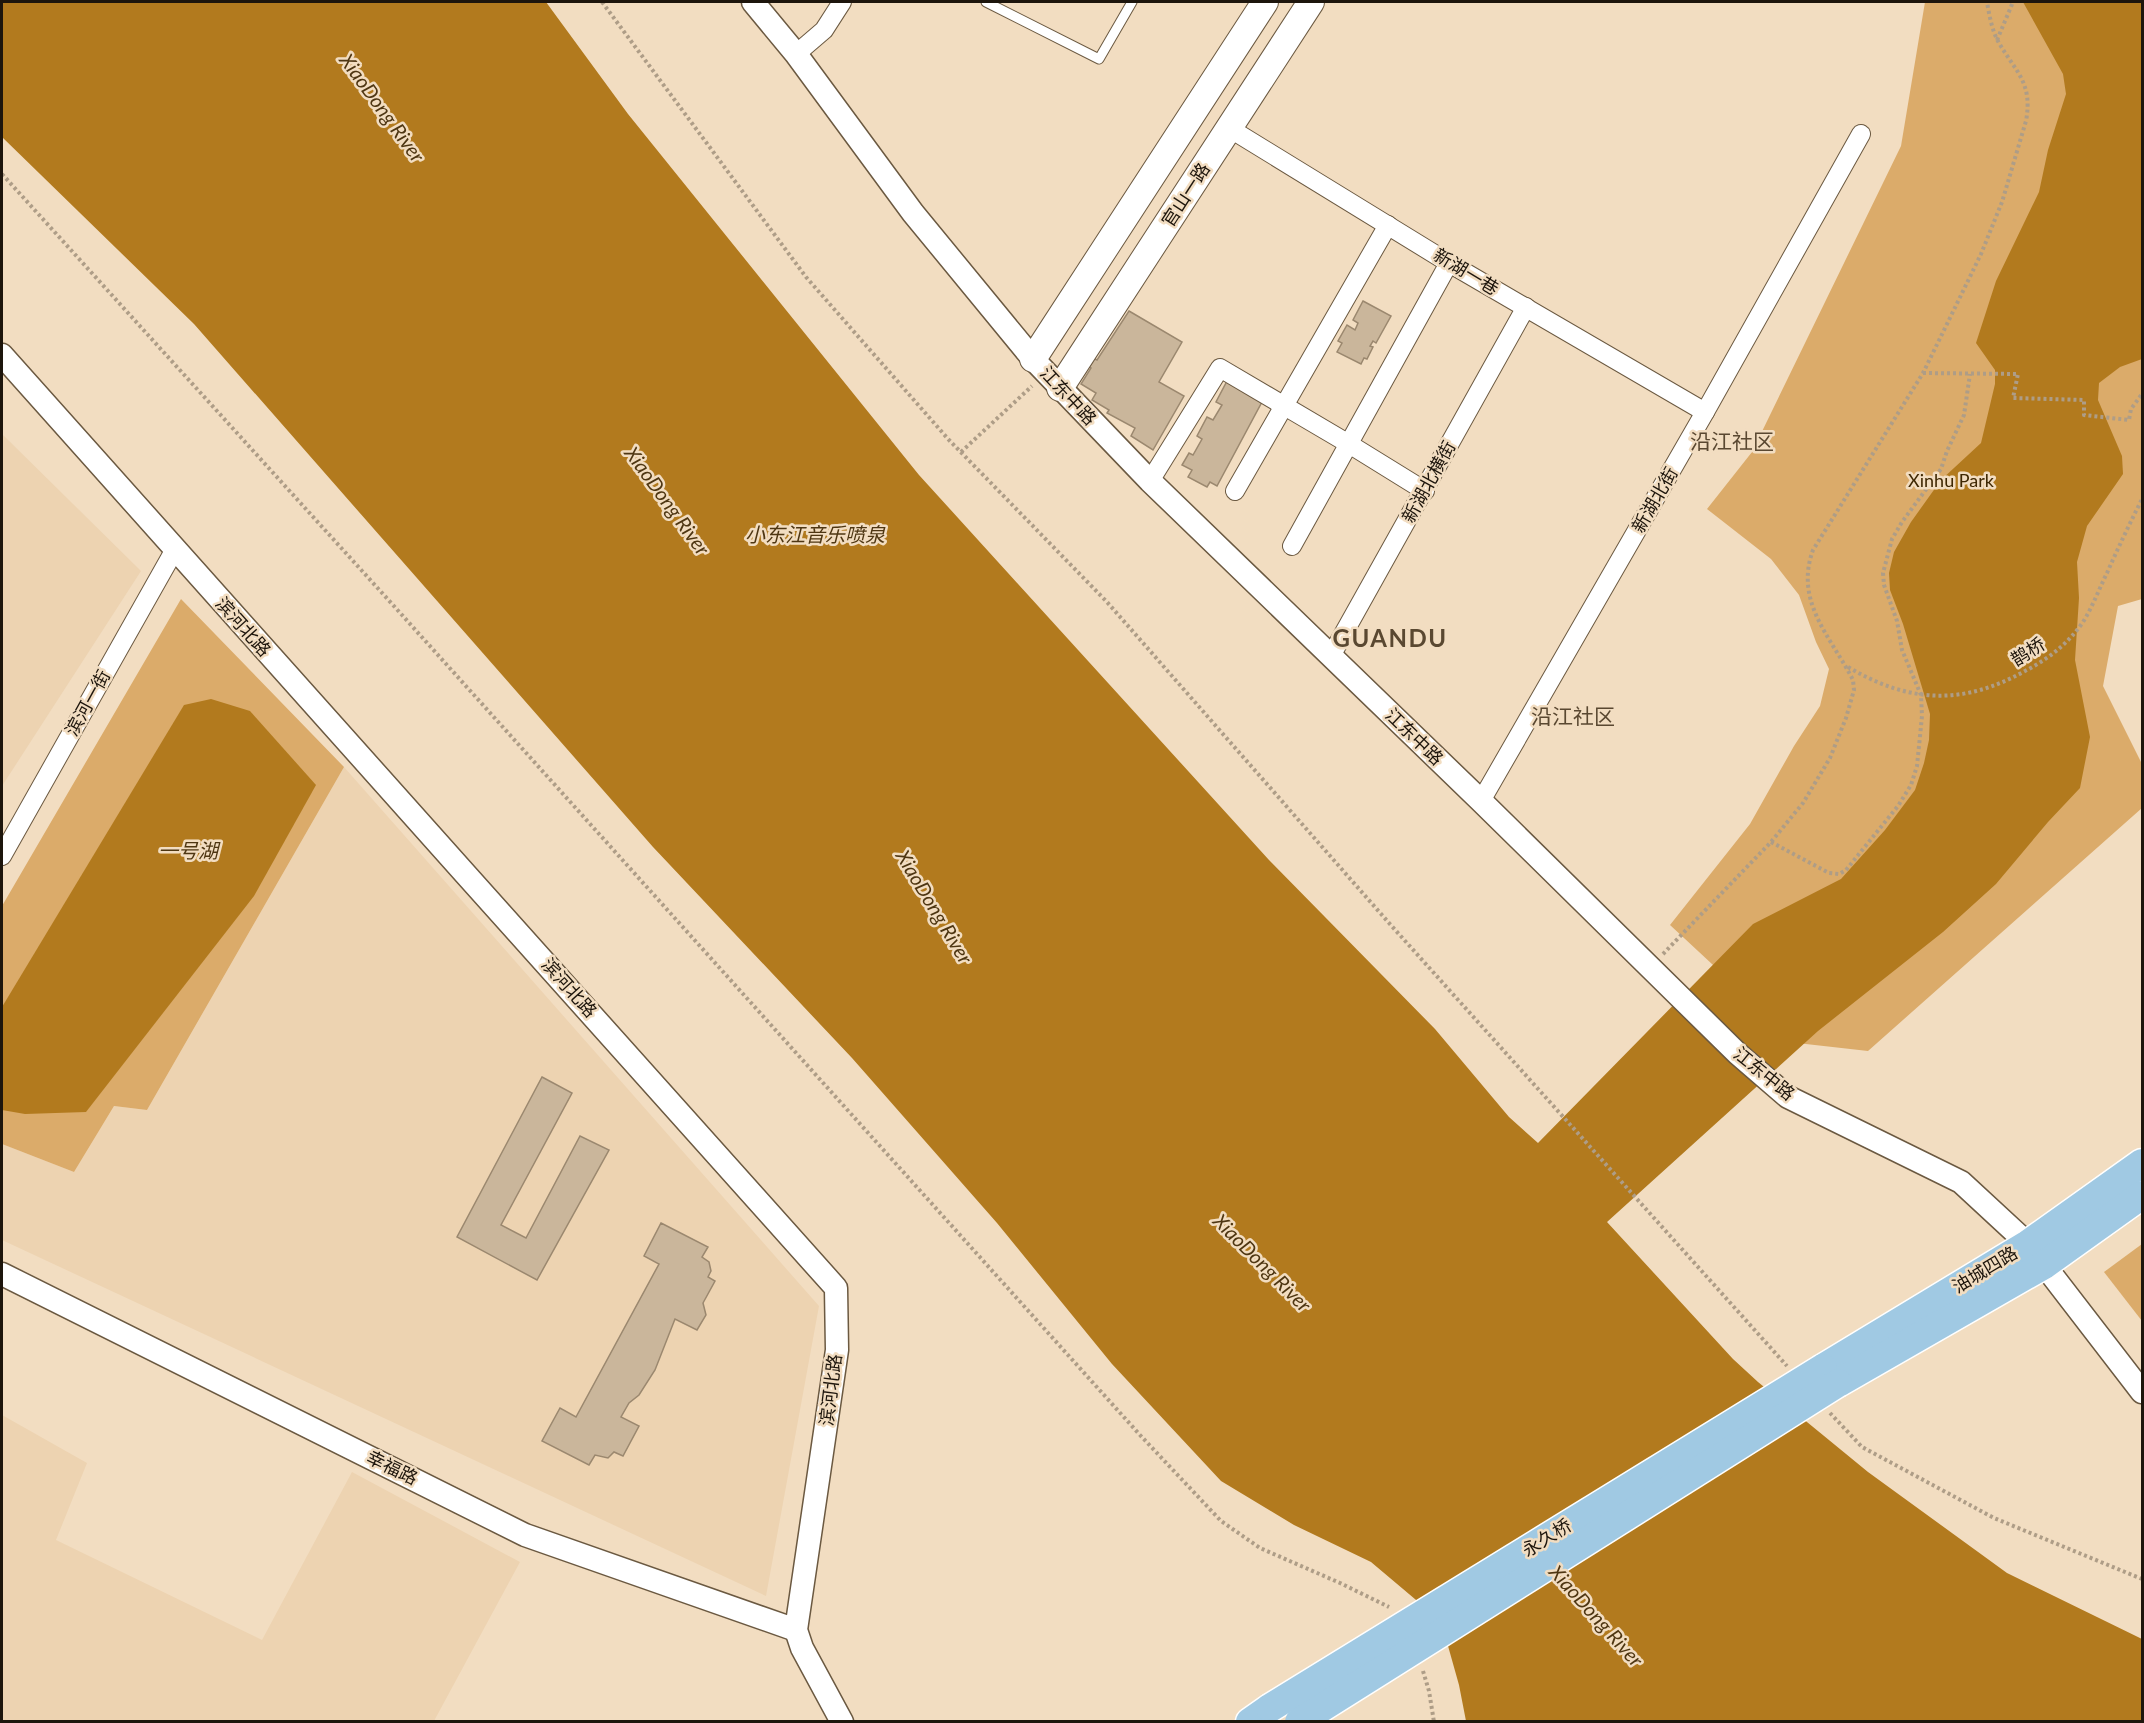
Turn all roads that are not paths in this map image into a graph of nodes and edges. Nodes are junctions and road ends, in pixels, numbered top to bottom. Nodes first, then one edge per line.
1 (753, 2) edge
2 (842, 2) edge
3 (986, 2) edge
4 (1132, 2) edge
5 (1265, 2) edge
6 (1311, 2) edge
7 (796, 54) junction
8 (1229, 128) junction
9 (1861, 134) dead end
10 (1388, 225) junction
11 (1105, 248) junction
12 (1449, 263) junction
13 (1138, 269) junction
14 (1526, 308) junction
15 (2, 356) edge
16 (1047, 373) junction
17 (1284, 405) junction
18 (1705, 412) junction
19 (1349, 444) junction
20 (1150, 481) junction
21 (1234, 491) dead end
22 (1425, 491) junction
23 (1292, 546) dead end
24 (174, 551) junction
25 (1331, 657) junction
26 (1481, 801) junction
27 (2, 856) edge
28 (2142, 1163) edge
29 (2142, 1195) edge
30 (2036, 1254) junction
31 (2, 1274) edge
32 (1830, 1375) junction
33 (2142, 1392) edge
34 (796, 1630) junction
35 (1260, 1715) edge
36 (842, 1722) edge
37 (1299, 1722) edge

1 - 7 street, 江东中路
2 - 7 street
3 - 4 lane
5 - 11 main road
6 - 8 main road, 官山一路
7 - 16 street, 江东中路
8 - 10 street, 新湖一巷
8 - 13 main road, 官山一路
9 - 18 street, 新湖北街
10 - 12 street, 新湖一巷
10 - 17 street
11 - 13 main road
11 - 16 main road
12 - 14 street, 新湖一巷
12 - 19 street
13 - 16 main road, 官山一路
14 - 18 street, 新湖一巷
14 - 22 street, 新湖北横街
15 - 24 street, 滨河北路
16 - 20 street, 江东中路
17 - 19 street
17 - 20 street
17 - 21 street
18 - 26 street, 新湖北街
19 - 22 street
19 - 23 street
20 - 25 street, 江东中路
22 - 25 street, 新湖北横街
24 - 27 street, 滨河一街
24 - 34 street, 滨河北路
25 - 26 street, 江东中路
26 - 30 street, 江东中路
28 - 30 main road, 油城四路
29 - 30 main road, 油城四路
30 - 32 main road, 油城四路
30 - 33 street, 江东中路
31 - 34 street, 幸福路
32 - 35 main road, 永久桥, bridge
32 - 37 main road, 永久桥, bridge
34 - 36 street

